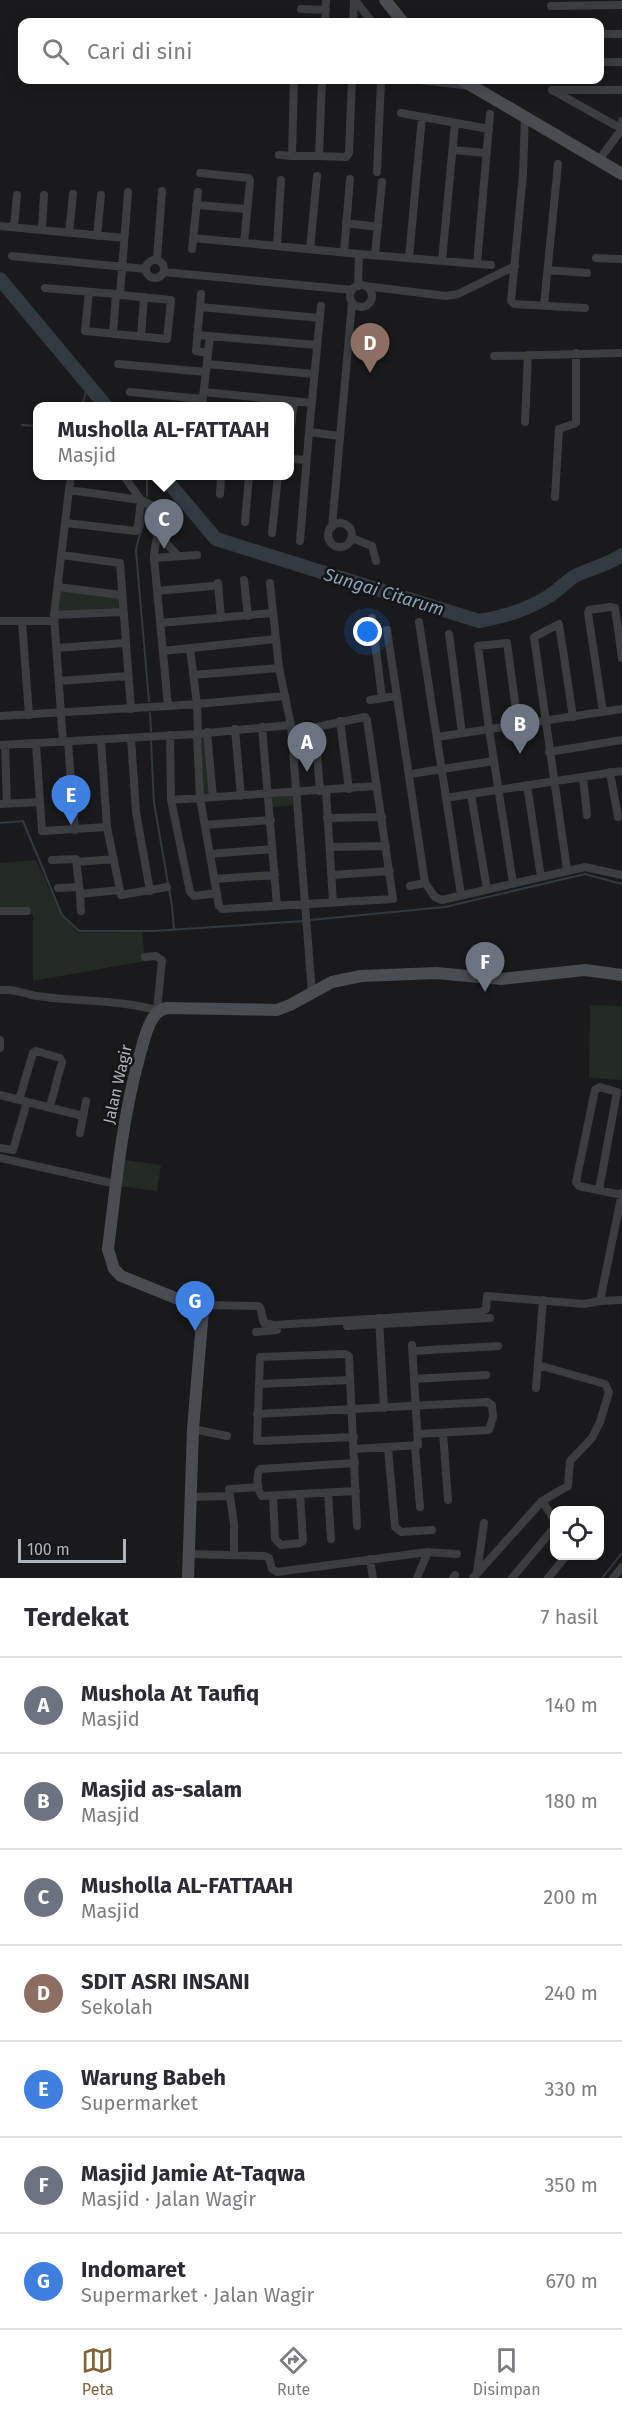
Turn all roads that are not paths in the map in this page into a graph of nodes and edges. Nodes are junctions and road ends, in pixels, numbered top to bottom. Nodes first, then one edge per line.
1 (326, 0) edge
2 (355, 0) edge
3 (385, 0) edge
4 (622, 5) edge
5 (551, 6) dead end
6 (301, 9) dead end
7 (326, 10) junction
8 (325, 18) edge
9 (353, 18) edge
10 (369, 18) edge
11 (400, 18) edge
12 (604, 34) edge
13 (622, 34) edge
14 (604, 62) edge
15 (622, 62) edge
16 (294, 84) edge
17 (322, 84) edge
18 (352, 84) edge
19 (381, 84) edge
20 (450, 84) edge
21 (468, 84) edge
22 (473, 87) junction
23 (622, 90) edge
24 (401, 113) dead end
25 (490, 114) dead end
26 (525, 116) junction
27 (422, 117) junction
28 (622, 121) edge
29 (455, 123) junction
30 (489, 129) junction
31 (622, 129) edge
32 (453, 150) junction
33 (486, 153) junction
34 (279, 155) dead end
35 (292, 156) junction
36 (319, 156) junction
37 (599, 160) junction
38 (558, 164) dead end
39 (377, 172) dead end
40 (200, 173) dead end
41 (622, 174) edge
42 (317, 176) dead end
43 (350, 179) dead end
44 (281, 180) dead end
45 (382, 182) dead end
46 (162, 191) dead end
47 (128, 192) dead end
48 (198, 192) dead end
49 (73, 194) dead end
50 (17, 195) dead end
51 (44, 195) dead end
52 (101, 195) dead end
53 (196, 205) junction
54 (247, 209) junction
55 (346, 223) junction
56 (0, 226) edge
57 (14, 227) junction
58 (378, 227) junction
59 (42, 230) junction
60 (69, 233) junction
61 (97, 236) junction
62 (124, 238) junction
63 (193, 238) junction
64 (244, 243) junction
65 (277, 246) junction
66 (192, 249) dead end
67 (310, 249) junction
68 (344, 252) junction
69 (359, 254) junction
70 (375, 255) junction
71 (12, 256) dead end
72 (409, 258) junction
73 (596, 258) dead end
74 (622, 259) edge
75 (157, 260) junction
76 (442, 261) junction
77 (477, 264) junction
78 (491, 265) dead end
79 (122, 266) junction
80 (515, 266) junction
81 (146, 269) junction
82 (548, 270) junction
83 (164, 272) junction
84 (587, 273) dead end
85 (358, 287) junction
86 (45, 288) dead end
87 (389, 290) junction
88 (88, 292) junction
89 (201, 294) dead end
90 (118, 295) junction
91 (144, 297) junction
92 (371, 299) junction
93 (352, 303) junction
94 (544, 305) junction
95 (321, 306) dead end
96 (200, 307) junction
97 (361, 307) junction
98 (585, 308) dead end
99 (320, 318) junction
100 (350, 324) junction
101 (113, 334) junction
102 (197, 335) junction
103 (141, 336) junction
104 (210, 336) junction
105 (317, 345) junction
106 (208, 352) junction
107 (622, 352) edge
108 (576, 353) junction
109 (528, 355) junction
110 (494, 356) dead end
111 (118, 364) dead end
112 (206, 368) junction
113 (314, 374) junction
114 (130, 392) dead end
115 (203, 399) edge
116 (294, 401) joint
117 (312, 403) junction
118 (525, 422) dead end
119 (309, 432) junction
120 (340, 435) junction
121 (294, 459) edge
122 (306, 460) junction
123 (70, 480) edge
124 (127, 480) edge
125 (221, 480) edge
126 (249, 480) edge
127 (278, 480) edge
128 (69, 490) junction
129 (220, 494) dead end
130 (555, 497) dead end
131 (141, 500) junction
132 (245, 522) dead end
133 (66, 523) junction
134 (332, 526) junction
135 (272, 532) dead end
136 (158, 534) junction
137 (352, 538) junction
138 (300, 541) dead end
139 (62, 555) junction
140 (197, 555) dead end
141 (178, 556) junction
142 (154, 558) junction
143 (376, 561) dead end
144 (244, 580) dead end
145 (270, 583) dead end
146 (58, 587) junction
147 (157, 591) junction
148 (121, 595) junction
149 (123, 612) junction
150 (272, 613) junction
151 (248, 616) junction
152 (54, 618) junction
153 (221, 618) junction
154 (372, 618) dead end
155 (0, 621) edge
156 (21, 622) junction
157 (419, 622) dead end
158 (160, 623) junction
159 (387, 630) dead end
160 (449, 634) dead end
161 (276, 639) junction
162 (125, 643) junction
163 (57, 648) junction
164 (190, 649) junction
165 (163, 651) junction
166 (622, 658) edge
167 (279, 668) junction
168 (194, 675) junction
169 (128, 676) junction
170 (58, 681) junction
171 (285, 696) junction
172 (397, 696) junction
173 (382, 698) junction
174 (370, 700) dead end
175 (197, 704) junction
176 (168, 706) junction
177 (131, 709) junction
178 (622, 709) edge
179 (603, 712) junction
180 (60, 713) junction
181 (29, 715) junction
182 (0, 716) edge
183 (573, 717) junction
184 (340, 721) junction
185 (544, 721) junction
186 (291, 725) junction
187 (518, 725) junction
188 (262, 728) junction
189 (235, 729) junction
190 (489, 729) junction
191 (201, 733) junction
192 (462, 733) junction
193 (170, 735) junction
194 (437, 737) junction
195 (131, 738) junction
196 (101, 740) junction
197 (622, 740) edge
198 (65, 742) junction
199 (36, 744) junction
200 (2, 745) edge
201 (549, 752) junction
202 (494, 761) junction
203 (442, 769) junction
204 (622, 771) edge
205 (610, 772) junction
206 (410, 774) junction
207 (583, 777) junction
208 (553, 781) junction
209 (527, 785) junction
210 (377, 786) junction
211 (349, 789) junction
212 (499, 790) junction
213 (323, 791) junction
214 (297, 792) junction
215 (267, 794) junction
216 (471, 794) junction
217 (241, 796) junction
218 (213, 797) junction
219 (200, 798) junction
220 (447, 798) junction
221 (171, 800) junction
222 (40, 802) junction
223 (4, 804) edge
224 (587, 815) dead end
225 (382, 817) junction
226 (618, 817) dead end
227 (327, 818) junction
228 (271, 820) junction
229 (205, 825) junction
230 (107, 827) junction
231 (75, 830) junction
232 (386, 846) junction
233 (330, 847) junction
234 (272, 849) junction
235 (210, 854) junction
236 (114, 859) junction
237 (52, 860) dead end
238 (77, 862) junction
239 (567, 870) junction
240 (390, 871) junction
241 (275, 875) junction
242 (332, 875) junction
243 (622, 875) edge
244 (541, 877) junction
245 (214, 879) junction
246 (425, 883) junction
247 (513, 883) junction
248 (410, 886) dead end
249 (167, 887) dead end
250 (58, 888) dead end
251 (486, 889) junction
252 (80, 890) junction
253 (119, 890) junction
254 (150, 891) junction
255 (217, 893) junction
256 (461, 896) junction
257 (333, 902) junction
258 (305, 905) junction
259 (277, 906) junction
260 (0, 911) edge
261 (27, 911) dead end
262 (81, 911) dead end
263 (145, 957) dead end
264 (622, 975) edge
265 (0, 990) edge
266 (312, 993) junction
267 (158, 1010) junction
268 (0, 1040) edge
269 (0, 1048) edge
270 (0, 1095) edge
271 (23, 1101) junction
272 (86, 1101) dead end
273 (50, 1106) junction
274 (83, 1116) junction
275 (80, 1133) dead end
276 (0, 1149) edge
277 (0, 1158) edge
278 (116, 1184) junction
279 (599, 1190) junction
280 (622, 1194) edge
281 (543, 1300) junction
282 (622, 1300) edge
283 (600, 1301) junction
284 (201, 1305) junction
285 (490, 1318) dead end
286 (380, 1321) junction
287 (256, 1332) dead end
288 (498, 1346) dead end
289 (538, 1365) junction
290 (486, 1375) dead end
291 (414, 1379) junction
292 (350, 1380) junction
293 (259, 1384) junction
294 (536, 1388) dead end
295 (416, 1407) junction
296 (384, 1408) junction
297 (352, 1409) junction
298 (257, 1414) junction
299 (193, 1429) junction
300 (443, 1433) junction
301 (418, 1434) junction
302 (226, 1436) dead end
303 (354, 1437) junction
304 (415, 1446) junction
305 (388, 1448) junction
306 (355, 1449) junction
307 (355, 1463) junction
308 (258, 1488) junction
309 (356, 1491) junction
310 (328, 1493) junction
311 (300, 1494) junction
312 (229, 1496) junction
313 (273, 1496) junction
314 (191, 1497) junction
315 (447, 1500) dead end
316 (542, 1501) junction
317 (420, 1507) dead end
318 (550, 1512) edge
319 (484, 1523) dead end
320 (357, 1526) dead end
321 (432, 1530) dead end
322 (550, 1534) edge
323 (331, 1539) dead end
324 (428, 1552) junction
325 (190, 1554) junction
326 (457, 1554) dead end
327 (234, 1555) junction
328 (370, 1559) junction
329 (563, 1560) edge
330 (622, 1568) edge
331 (475, 1575) edge
332 (188, 1578) edge
333 (373, 1578) edge
334 (417, 1578) edge
335 (512, 1578) edge
336 (548, 1578) edge
337 (613, 1578) edge

1 - 7 street
2 - 9 street
2 - 10 street
3 - 11 street
4 - 5 street
6 - 7 street
7 - 8 street
12 - 13 street
14 - 15 street
16 - 35 street
17 - 36 street
18 - 36 street
19 - 39 street
20 - 22 street
21 - 22 street
22 - 26 street
23 - 31 street
24 - 27 street
25 - 30 street
26 - 37 street
26 - 80 street
27 - 29 street
27 - 72 street
28 - 31 street
29 - 30 street
29 - 32 street
30 - 33 street
31 - 37 street
32 - 33 street
32 - 76 street
33 - 77 street
34 - 35 street
35 - 36 street
37 - 41 street
38 - 82 street
40 - 54 street
42 - 67 street
43 - 55 street
44 - 65 street
45 - 58 street
46 - 75 street
47 - 62 street
48 - 53 street
49 - 60 street
50 - 57 street
51 - 59 street
52 - 61 street
53 - 54 street
53 - 63 street
54 - 64 street
55 - 58 street
55 - 68 street
56 - 57 street
57 - 59 street
58 - 70 street
59 - 60 street
60 - 61 street
61 - 62 street
62 - 79 street
63 - 64 street
63 - 66 street
64 - 65 street
65 - 67 street
67 - 68 street
68 - 69 street
69 - 70 street
69 - 85 street
70 - 72 street
71 - 79 street
72 - 76 street
73 - 74 street
75 - 81 street
75 - 83 street
76 - 77 street
77 - 78 street
79 - 81 street
79 - 90 street
80 - 87 street
80 - 94 street
81 - 83 street
82 - 84 street
82 - 94 street
83 - 85 street
85 - 87 street
85 - 92 street
85 - 93 street
86 - 88 street
87 - 92 street
88 - 90 street
88 - 101 street
89 - 96 street
90 - 91 street
90 - 101 street
91 - 103 street
91 - 103 street
92 - 97 street
93 - 97 street
93 - 100 street
94 - 98 street
95 - 99 street
96 - 99 street
96 - 102 street
97 - 100 street
99 - 105 street
100 - 120 street
101 - 103 street
102 - 104 street
102 - 106 street
104 - 105 street
104 - 106 street
105 - 113 street
106 - 112 street
107 - 108 street
108 - 109 street
108 - 130 street
109 - 110 street
109 - 118 street
111 - 112 street
112 - 113 street
112 - 115 street
113 - 117 street
114 - 115 street
115 - 116 street
116 - 117 street
117 - 119 street
119 - 120 street
119 - 122 street
120 - 134 street
121 - 122 street
122 - 138 street
123 - 128 street
124 - 131 street
125 - 129 street
126 - 132 street
127 - 135 street
128 - 131 street
128 - 133 street
131 - 133 street
131 - 136 street
133 - 139 street
134 - 137 street
134 - 137 street
136 - 141 street
136 - 142 street
137 - 143 street
139 - 146 street
139 - 148 street
140 - 141 street
141 - 142 street
142 - 147 street
144 - 151 street
145 - 150 street
146 - 148 street
146 - 152 street
147 - 153 street
147 - 158 street
148 - 149 street
149 - 152 street
149 - 162 street
150 - 151 street
150 - 161 street
151 - 153 street
152 - 156 street
152 - 163 street
153 - 158 street
154 - 173 street
155 - 156 street
156 - 181 street
157 - 194 street
158 - 165 street
159 - 172 street
160 - 192 street
161 - 164 street
161 - 167 street
162 - 163 street
162 - 169 street
163 - 170 street
164 - 165 street
164 - 168 street
165 - 176 street
166 - 179 street
167 - 168 street
167 - 171 street
168 - 175 street
169 - 170 street
169 - 177 street
170 - 180 street
171 - 175 street
171 - 186 street
172 - 173 street
172 - 206 street
173 - 174 street
175 - 176 street
175 - 191 street
176 - 177 street
177 - 180 street
178 - 179 street
179 - 183 street
180 - 181 street
180 - 198 street
181 - 182 street
183 - 185 street
183 - 185 street
184 - 210 street
184 - 211 street
184 - 213 street
185 - 187 street
185 - 201 street
186 - 188 street
186 - 214 street
187 - 190 street
187 - 190 street
188 - 189 street
188 - 215 street
189 - 191 street
189 - 217 street
190 - 192 street
190 - 202 street
191 - 193 street
191 - 218 street
191 - 219 street
192 - 194 street
193 - 195 street
193 - 221 street
194 - 203 street
195 - 196 street
195 - 254 street
196 - 198 street
196 - 230 street
197 - 201 street
198 - 199 street
198 - 231 street
199 - 200 street
199 - 222 street
200 - 223 street
201 - 208 street
202 - 203 street
202 - 212 street
203 - 206 street
203 - 220 street
204 - 205 street
205 - 207 street
205 - 226 street
206 - 246 street
207 - 208 street
207 - 224 street
208 - 209 street
208 - 239 street
209 - 212 street
209 - 244 street
210 - 211 street
210 - 225 street
211 - 213 street
212 - 216 street
212 - 247 street
213 - 214 street
213 - 227 street
214 - 215 street
214 - 258 street
215 - 217 street
215 - 228 street
216 - 220 street
216 - 251 street
217 - 218 street
218 - 219 street
219 - 221 street
219 - 229 street
220 - 256 street
221 - 255 street
222 - 223 street
222 - 231 street
225 - 227 street
225 - 232 street
227 - 233 street
228 - 229 street
228 - 234 street
229 - 235 street
230 - 231 street
230 - 236 street
232 - 233 street
232 - 240 street
233 - 242 street
234 - 235 street
234 - 241 street
235 - 245 street
236 - 238 street
236 - 253 street
237 - 238 street
238 - 252 street
239 - 243 street
239 - 244 street
240 - 242 street
240 - 257 street
241 - 245 street
241 - 259 street
242 - 257 street
244 - 247 street
245 - 255 street
246 - 248 street
246 - 256 street
247 - 251 street
249 - 254 street
250 - 252 street
251 - 256 street
252 - 253 street
252 - 262 street
253 - 254 street
255 - 259 street
257 - 258 street
258 - 259 street
258 - 266 street
260 - 261 street
263 - 267 street
264 - 266 street
265 - 267 street
266 - 267 street
267 - 278 street, Jalan Wagir
268 - 269 street
270 - 271 street
271 - 273 street
271 - 273 street
271 - 276 street
272 - 274 street
273 - 274 street
274 - 275 street
277 - 278 street
278 - 284 street, Jalan Wagir
279 - 279 street
279 - 280 street
280 - 283 street
281 - 283 street
281 - 286 street
281 - 289 street
282 - 283 street
284 - 286 street
284 - 299 street
285 - 286 street
286 - 287 street
286 - 296 street
288 - 291 street
289 - 294 street
289 - 316 street
290 - 291 street
291 - 295 street
292 - 293 street
292 - 293 street
292 - 297 street
293 - 298 street
295 - 296 street
295 - 300 street
295 - 301 street
296 - 297 street
297 - 298 street
297 - 303 street
298 - 303 street
299 - 302 street
299 - 314 street
300 - 301 street
300 - 315 street
301 - 304 street
303 - 306 street
304 - 305 street
304 - 317 street
305 - 306 street
305 - 321 street
306 - 307 street
307 - 308 street
307 - 309 street
308 - 312 street
308 - 313 street
309 - 310 street
309 - 320 street
310 - 311 street
310 - 323 street
311 - 313 street
311 - 313 street
312 - 314 street
312 - 327 street
314 - 325 street
316 - 318 street
316 - 331 street
319 - 331 street
322 - 335 street
324 - 326 street
324 - 328 street
324 - 334 street
325 - 327 street
325 - 332 street
327 - 328 street
328 - 333 street
329 - 336 street
330 - 337 street

